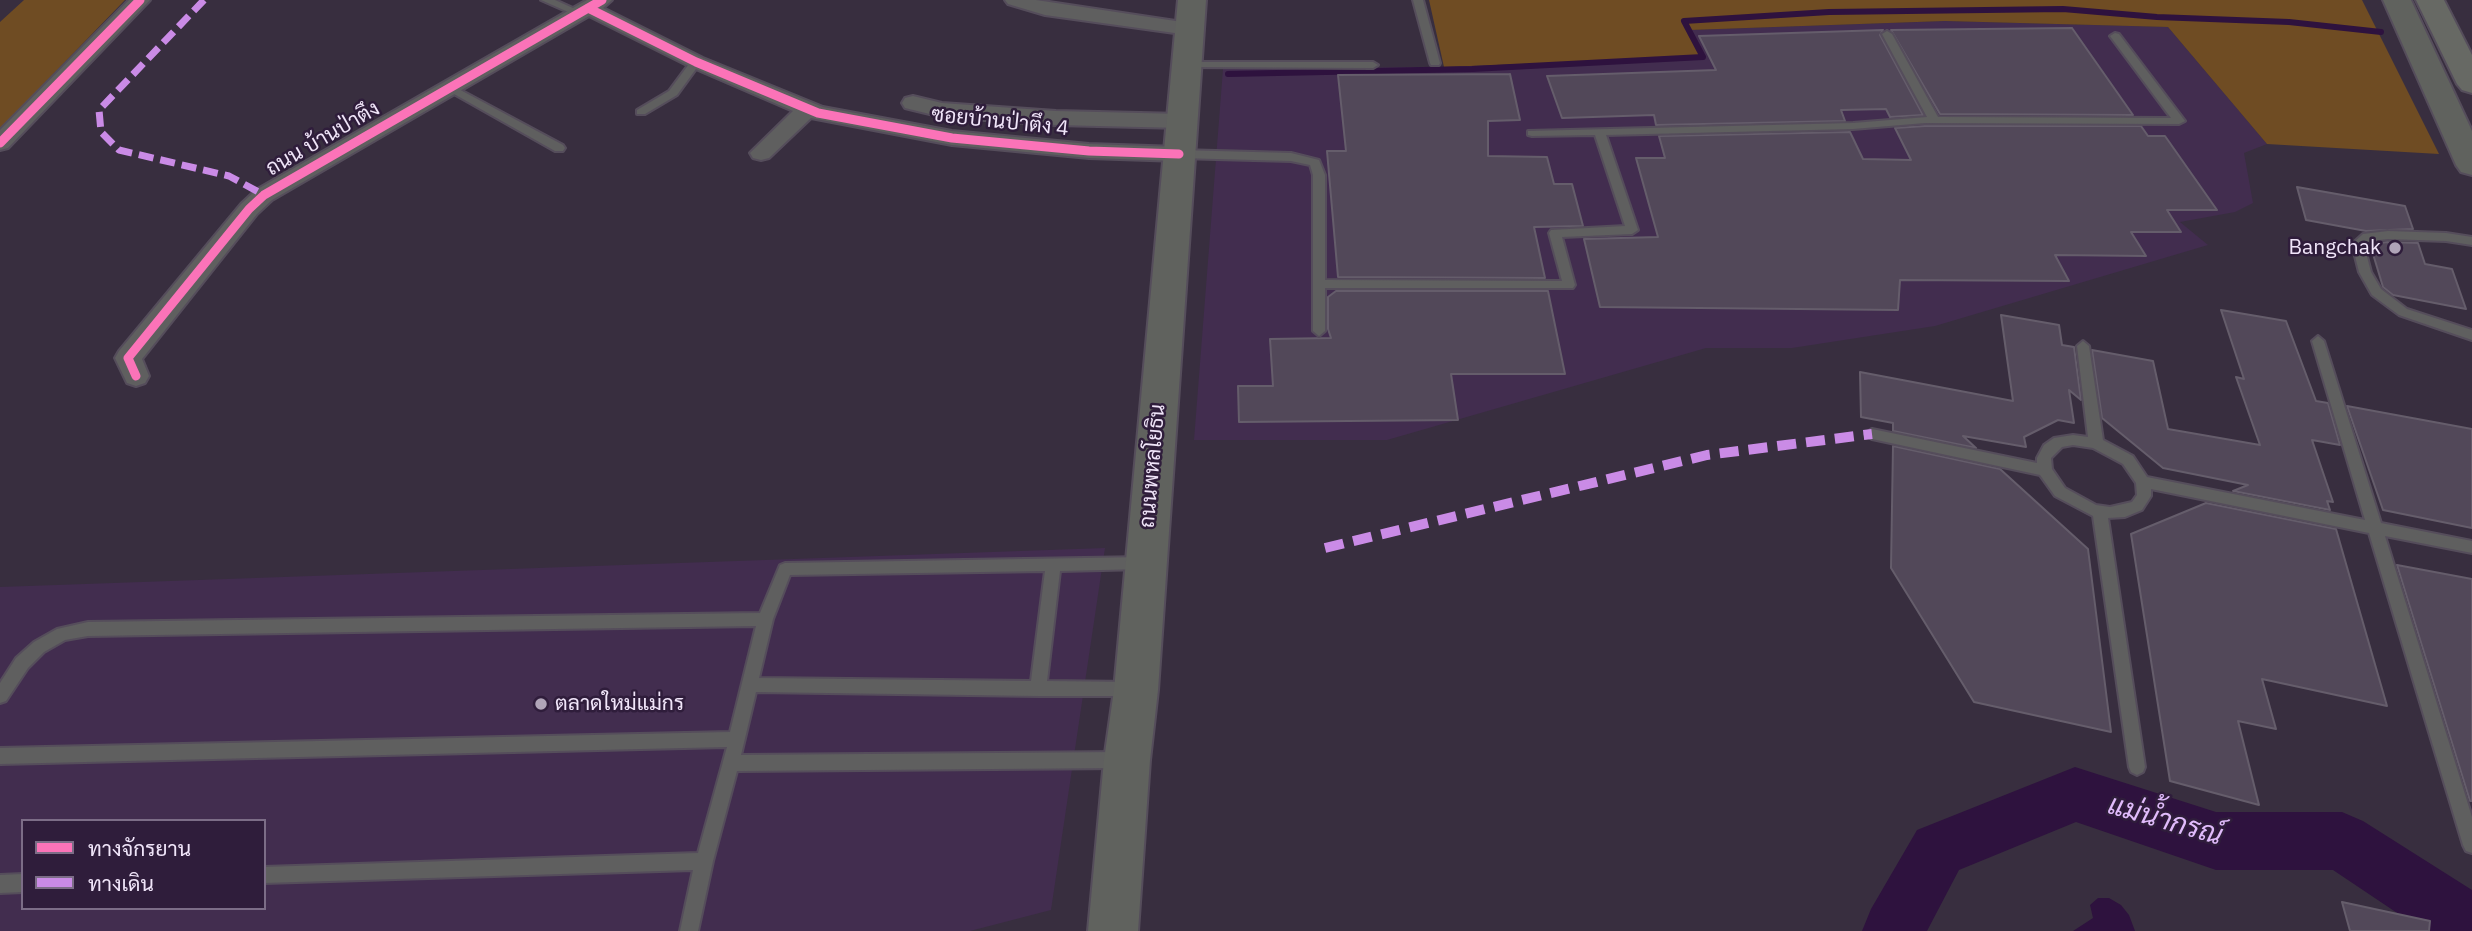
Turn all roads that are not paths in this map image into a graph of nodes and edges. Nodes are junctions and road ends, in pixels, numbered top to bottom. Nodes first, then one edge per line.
1 (140, 0) edge
2 (546, 0) edge
3 (1015, 0) edge
4 (1418, 0) edge
5 (2397, 0) edge
6 (2430, 0) edge
7 (590, 7) edge
8 (1189, 31) edge
9 (1887, 34) dead end
10 (2115, 36) dead end
11 (696, 62) junction
12 (1435, 63) dead end
13 (1373, 65) dead end
14 (2472, 85) edge
15 (451, 88) junction
16 (912, 103) dead end
17 (813, 111) junction
18 (641, 112) dead end
19 (1934, 120) junction
20 (1532, 133) dead end
21 (1600, 133) junction
22 (1180, 138) junction
23 (0, 143) edge
24 (559, 148) dead end
25 (761, 153) dead end
26 (2472, 165) edge
27 (2472, 241) edge
28 (1320, 284) junction
29 (1319, 331) dead end
30 (2472, 335) edge
31 (2318, 341) dead end
32 (2083, 346) dead end
33 (136, 376) dead end
34 (1872, 434) dead end
35 (2096, 443) junction
36 (2045, 470) junction
37 (2143, 482) junction
38 (2099, 511) junction
39 (2376, 528) junction
40 (2472, 547) edge
41 (1145, 563) junction
42 (1053, 565) junction
43 (765, 619) junction
44 (750, 685) junction
45 (1038, 689) junction
46 (1136, 690) junction
47 (0, 696) edge
48 (736, 739) junction
49 (0, 756) edge
50 (1127, 760) junction
51 (731, 763) junction
52 (2137, 767) dead end
53 (2472, 845) edge
54 (704, 861) junction
55 (266, 875) edge
56 (21, 883) edge
57 (0, 884) edge
58 (689, 931) edge
59 (1113, 931) edge

1 - 23 street
2 - 7 lane
3 - 8 street
4 - 12 lane
5 - 26 main road
6 - 14 main road
7 - 11 street, ซอยบ้านป่าตึง 4
7 - 15 street, ถนน บ้านป่าตึง
8 - 13 lane
8 - 22 main road, ถนนพหลโยธิน
9 - 19 lane
10 - 19 lane
11 - 17 street, ซอยบ้านป่าตึง 4
11 - 18 lane
15 - 24 lane
15 - 33 street, ถนน บ้านป่าตึง
16 - 22 street
17 - 22 street, ซอยบ้านป่าตึง 4
17 - 25 street
19 - 21 lane
20 - 21 lane
21 - 28 lane
22 - 28 lane
22 - 41 main road, ถนนพหลโยธิน
27 - 30 lane
28 - 29 lane
31 - 39 lane
32 - 35 lane
34 - 36 lane
35 - 36 lane
35 - 37 lane
36 - 38 lane
37 - 38 lane
37 - 39 lane
38 - 52 lane
39 - 40 lane
39 - 53 lane
41 - 42 lane
41 - 46 main road, ถนนพหลโยธิน
42 - 43 lane
42 - 45 lane
43 - 44 lane
43 - 47 lane
44 - 45 lane
44 - 48 lane
45 - 46 lane
46 - 50 main road, ถนนพหลโยธิน
48 - 49 lane
48 - 51 lane
50 - 51 lane
50 - 59 main road, ถนนพหลโยธิน
51 - 54 lane
54 - 55 lane
54 - 58 lane
56 - 57 lane

